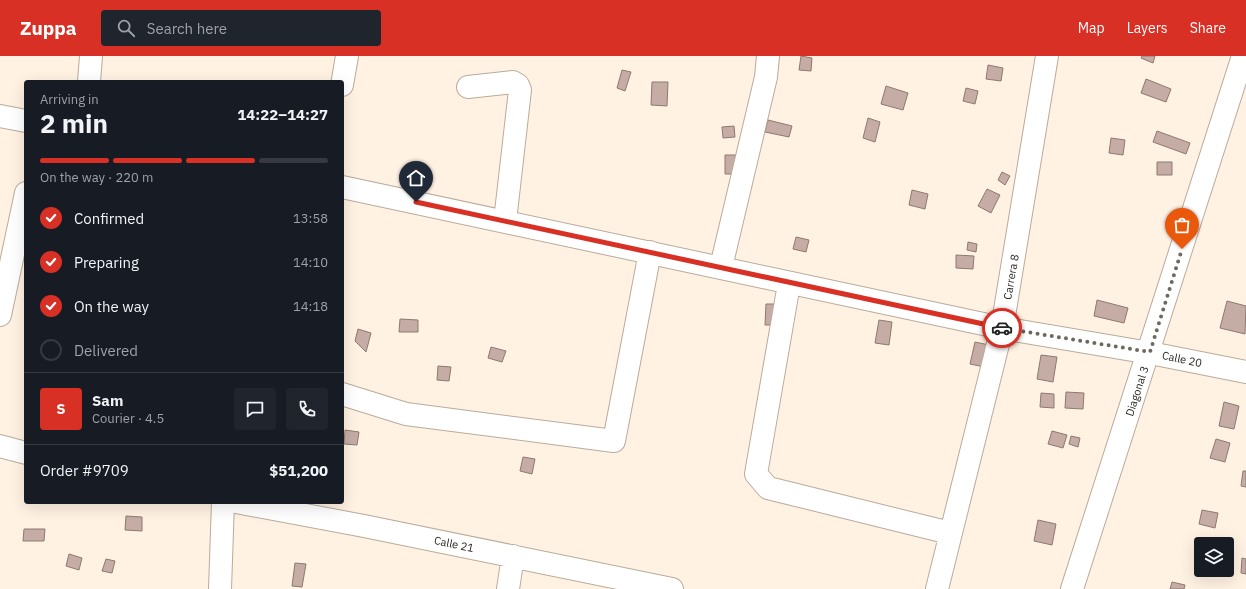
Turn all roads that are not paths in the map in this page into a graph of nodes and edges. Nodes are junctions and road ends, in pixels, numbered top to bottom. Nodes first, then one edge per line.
1 (91, 56) edge
2 (347, 56) edge
3 (768, 56) edge
4 (1047, 56) edge
5 (1243, 56) edge
6 (89, 80) edge
7 (343, 80) edge
8 (468, 87) dead end
9 (0, 116) edge
10 (24, 121) edge
11 (344, 187) edge
12 (24, 202) edge
13 (505, 221) junction
14 (650, 252) junction
15 (721, 267) junction
16 (789, 284) junction
17 (0, 315) edge
18 (1002, 328) junction
19 (1150, 352) junction
20 (1246, 372) edge
21 (344, 395) edge
22 (0, 446) edge
23 (24, 452) edge
24 (223, 504) edge
25 (246, 504) edge
26 (950, 533) junction
27 (513, 556) junction
28 (220, 589) edge
29 (508, 589) edge
30 (672, 589) edge
31 (937, 589) edge
32 (1072, 589) edge

1 - 6 street
2 - 7 street
3 - 15 street
4 - 18 street, Carrera 8
5 - 19 street, Diagonal 3
8 - 13 street
9 - 10 street
11 - 13 street, Calle 20
12 - 17 street
13 - 14 street, Calle 20
14 - 15 street, Calle 20
14 - 21 street
15 - 16 street, Calle 20
16 - 18 street, Calle 20
16 - 26 street
18 - 19 street, Calle 20
18 - 26 street, Carrera 8
19 - 20 street, Calle 20
19 - 32 street, Diagonal 3
22 - 23 street
24 - 28 street
25 - 27 street, Calle 21
26 - 31 street, Carrera 8
27 - 29 street
27 - 30 street, Calle 21

